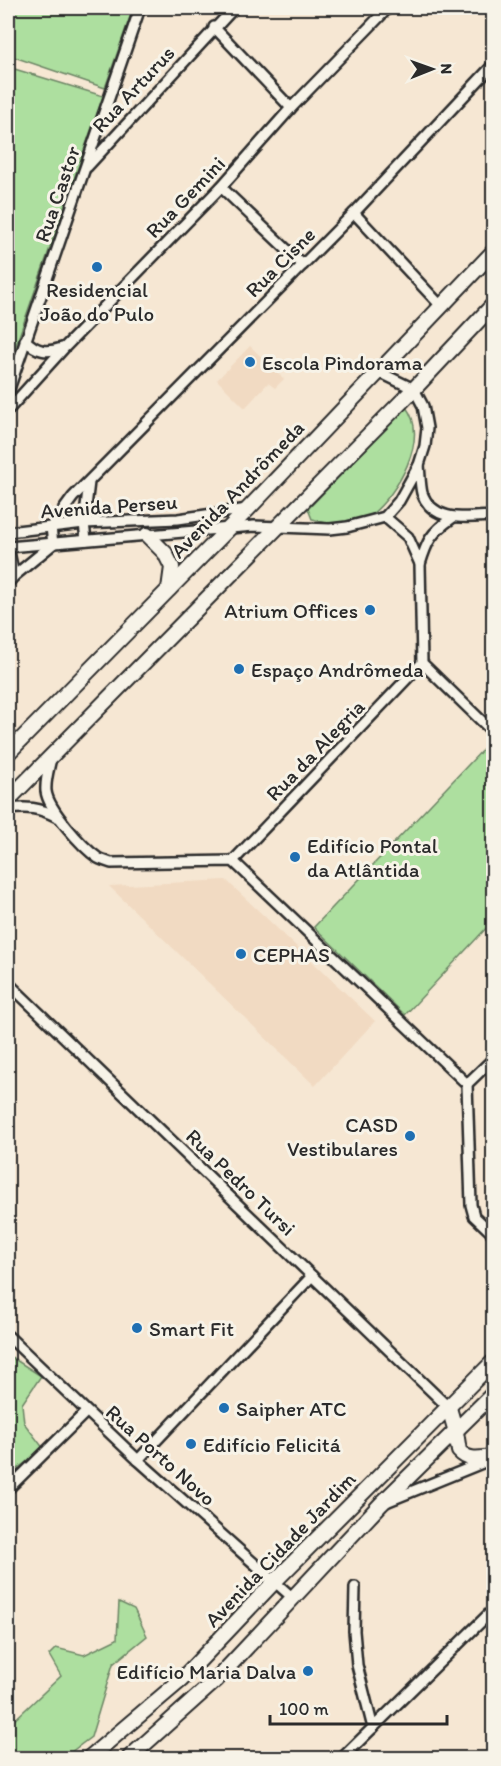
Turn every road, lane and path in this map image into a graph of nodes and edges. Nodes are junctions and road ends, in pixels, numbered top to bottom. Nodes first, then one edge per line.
1 (140, 8) edge
2 (234, 8) edge
3 (388, 8) edge
4 (214, 27) junction
5 (494, 64) edge
6 (291, 108) junction
7 (84, 169) junction
8 (221, 187) junction
9 (354, 213) junction
10 (494, 251) edge
11 (303, 265) junction
12 (494, 304) edge
13 (441, 306) junction
14 (25, 340) junction
15 (65, 347) junction
16 (379, 372) junction
17 (414, 389) junction
18 (8, 392) edge
19 (8, 410) edge
20 (419, 465) junction
21 (89, 482) junction
22 (248, 508) junction
23 (494, 516) edge
24 (385, 517) junction
25 (452, 518) junction
26 (84, 523) junction
27 (51, 527) junction
28 (276, 527) junction
29 (226, 528) junction
30 (8, 532) edge
31 (147, 535) junction
32 (86, 540) junction
33 (52, 544) junction
34 (8, 547) edge
35 (420, 564) junction
36 (11, 580) edge
37 (169, 589) junction
38 (422, 663) junction
39 (494, 732) edge
40 (8, 753) edge
41 (52, 755) junction
42 (8, 800) edge
43 (8, 809) edge
44 (59, 819) junction
45 (233, 861) junction
46 (8, 983) edge
47 (494, 1058) edge
48 (467, 1084) junction
49 (494, 1235) edge
50 (312, 1276) junction
51 (8, 1336) edge
52 (494, 1361) edge
53 (494, 1393) edge
54 (449, 1408) junction
55 (86, 1412) junction
56 (456, 1432) junction
57 (494, 1457) edge
58 (138, 1460) junction
59 (8, 1489) edge
60 (381, 1504) junction
61 (275, 1581) junction
62 (355, 1587) dead end
63 (293, 1598) junction
64 (494, 1609) edge
65 (373, 1728) junction
66 (89, 1758) edge
67 (129, 1758) edge
68 (342, 1758) edge

1 - 7 street, Rua Castor
2 - 4 street, Rua Arturus
3 - 6 street, Rua Gemini
4 - 6 street
4 - 7 street, Rua Arturus
5 - 9 street, Rua Cisne
6 - 8 street, Rua Gemini
7 - 14 street, Rua Castor
8 - 11 street
8 - 15 street, Rua Gemini
9 - 11 street, Rua Cisne
9 - 13 street
10 - 13 main road, Avenida Andrômeda
11 - 21 street, Rua Cisne
12 - 17 main road
13 - 16 main road, Avenida Andrômeda
14 - 15 street
14 - 18 street, Rua Castor
15 - 19 street, Rua Gemini
16 - 17 street
16 - 22 main road, Avenida Andrômeda
17 - 20 street
17 - 28 main road
20 - 24 street
20 - 25 street
21 - 26 street
21 - 27 street, Rua Cisne
22 - 26 street, Avenida Perseu
22 - 29 main road, Avenida Andrômeda
23 - 25 street
24 - 28 street, Avenida Perseu
24 - 35 street
25 - 35 street
26 - 27 street, Avenida Perseu
26 - 32 street
27 - 30 street, Avenida Perseu
27 - 33 street
28 - 29 street, Avenida Perseu
28 - 41 main road
29 - 31 street, Avenida Perseu
29 - 37 main road, Avenida Andrômeda
31 - 32 street, Avenida Perseu
31 - 37 main road
32 - 33 street, Avenida Perseu
33 - 34 street, Avenida Perseu
33 - 36 street
34 - 36 street
35 - 38 street
37 - 40 main road, Avenida Andrômeda
38 - 39 street
38 - 45 street, Rua da Alegria
41 - 42 main road
41 - 44 street
43 - 44 street
44 - 45 street
45 - 48 street
46 - 50 street, Rua Pedro Tursi
47 - 48 street
48 - 49 street
50 - 54 street, Rua Pedro Tursi
50 - 58 street
51 - 55 street, Rua Porto Novo
52 - 54 main road, Avenida Cidade Jardim
53 - 56 main road, Avenida Cidade Jardim
54 - 56 main road
54 - 61 main road, Avenida Cidade Jardim
55 - 58 street, Rua Porto Novo
55 - 59 street
56 - 57 main road
56 - 60 main road, Avenida Cidade Jardim
57 - 60 street
58 - 61 street, Rua Porto Novo
60 - 63 main road, Avenida Cidade Jardim
61 - 63 street, Rua Porto Novo
61 - 66 main road, Avenida Cidade Jardim
62 - 65 street
63 - 67 main road, Avenida Cidade Jardim
64 - 65 street
65 - 68 street

